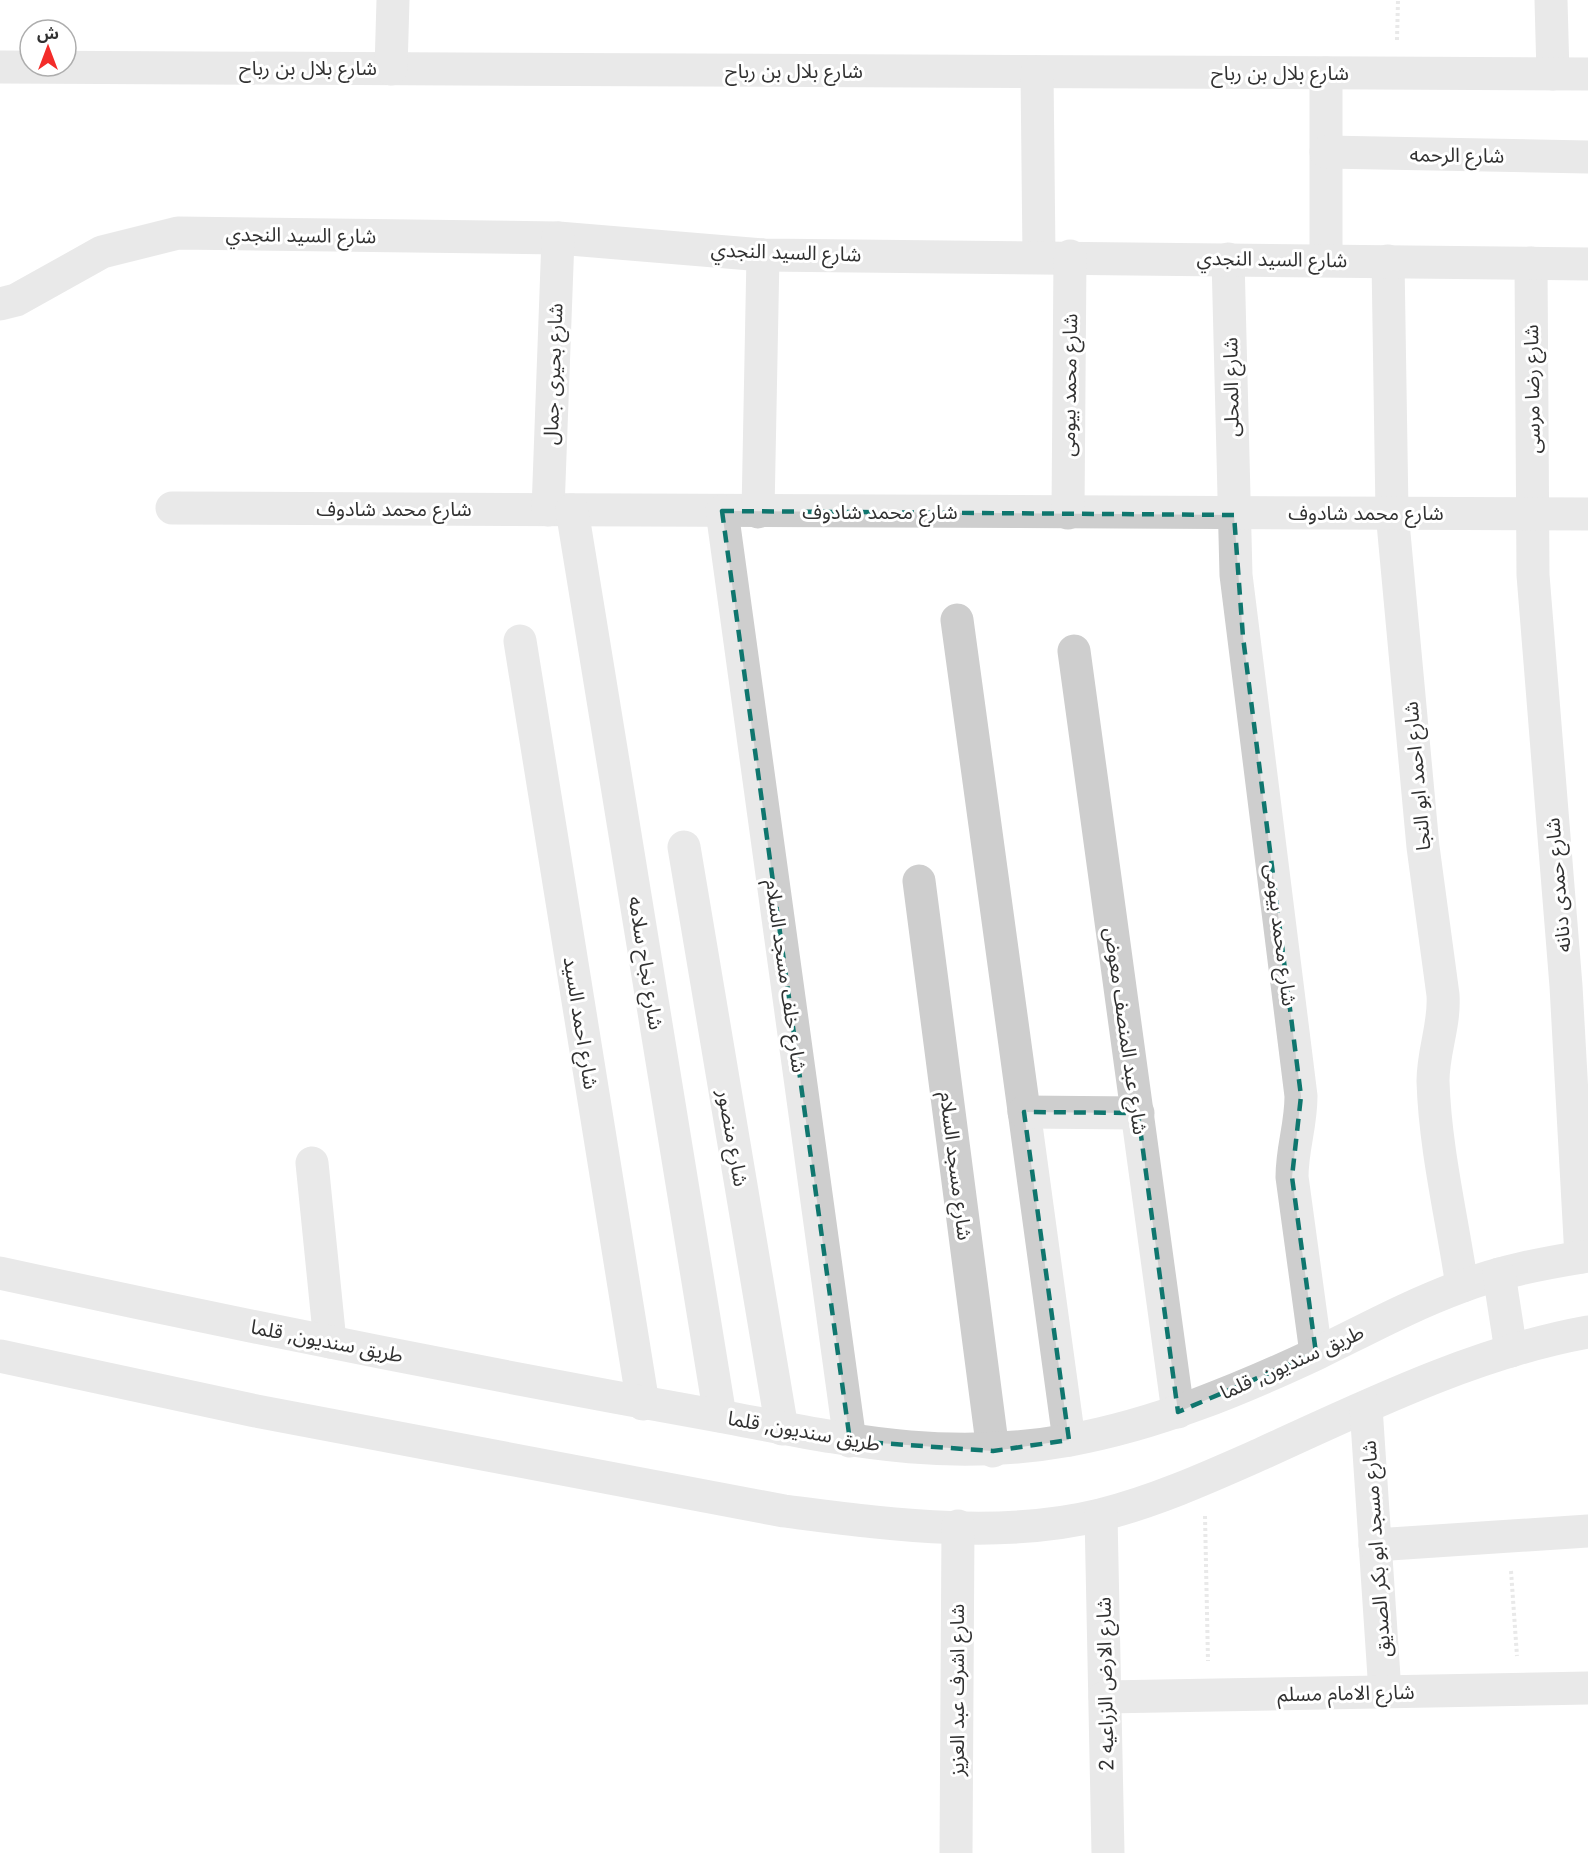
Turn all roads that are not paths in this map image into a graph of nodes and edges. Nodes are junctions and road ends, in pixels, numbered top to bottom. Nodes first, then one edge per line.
1 (393, 0) edge
2 (1551, 0) edge
3 (0, 67) edge
4 (391, 69) junction
5 (1037, 72) junction
6 (1326, 73) junction
7 (1553, 74) junction
8 (1588, 74) edge
9 (1326, 152) junction
10 (1588, 157) edge
11 (558, 238) junction
12 (763, 255) junction
13 (1055, 256) junction
14 (1228, 259) junction
15 (1326, 260) junction
16 (1388, 261) junction
17 (1531, 263) junction
18 (1588, 264) edge
19 (0, 304) edge
20 (172, 508) dead end
21 (560, 510) junction
22 (722, 511) junction
23 (758, 512) junction
24 (1392, 512) junction
25 (1068, 513) junction
26 (1234, 514) junction
27 (1534, 514) junction
28 (1588, 514) edge
29 (957, 620) dead end
30 (520, 641) dead end
31 (1074, 651) dead end
32 (684, 847) dead end
33 (919, 881) dead end
34 (1024, 1112) junction
35 (1138, 1113) junction
36 (312, 1162) dead end
37 (1584, 1257) edge
38 (0, 1273) edge
39 (1499, 1274) junction
40 (1462, 1286) junction
41 (1588, 1332) edge
42 (330, 1342) junction
43 (1512, 1352) junction
44 (1316, 1353) junction
45 (0, 1356) edge
46 (643, 1404) junction
47 (1366, 1407) junction
48 (1178, 1412) junction
49 (720, 1416) junction
50 (782, 1429) junction
51 (1069, 1440) junction
52 (850, 1441) junction
53 (993, 1451) junction
54 (1101, 1515) junction
55 (958, 1526) junction
56 (1588, 1531) edge
57 (1376, 1545) junction
58 (1588, 1688) edge
59 (1385, 1692) junction
60 (1105, 1697) junction
61 (956, 1853) edge
62 (1108, 1853) edge

1 - 4 street
2 - 7 street
3 - 4 street, شارع بلال بن رباح
4 - 5 street, شارع بلال بن رباح
5 - 6 street, شارع بلال بن رباح
5 - 13 street, شارع محمد بيومى
6 - 7 street, شارع بلال بن رباح
6 - 9 street
7 - 8 street, شارع بلال بن رباح
9 - 10 street, شارع الرحمه
9 - 15 street
11 - 12 street, شارع السيد النجدي
11 - 19 street, شارع السيد النجدي
11 - 21 street, شارع بحيرى جمال
12 - 13 street, شارع السيد النجدي
12 - 23 street
13 - 14 street, شارع السيد النجدي
13 - 25 street, شارع محمد بيومى
14 - 15 street, شارع السيد النجدي
14 - 26 street, شارع المحلى
15 - 16 street, شارع السيد النجدي
16 - 17 street, شارع السيد النجدي
16 - 24 street, شارع احمد ابو النجا
17 - 18 street, شارع السيد النجدي
17 - 27 street, شارع رضا مرسى
20 - 21 street, شارع محمد شادوف
21 - 22 street, شارع محمد شادوف
21 - 49 street, شارع نجاح سلامه
22 - 23 street, شارع محمد شادوف
22 - 52 street, شارع خلف مسجد السلام
23 - 25 street, شارع محمد شادوف
24 - 26 street, شارع محمد شادوف
24 - 27 street, شارع محمد شادوف
24 - 40 street, شارع احمد ابو النجا
25 - 26 street, شارع محمد شادوف
26 - 44 street, شارع محمد بيومى
27 - 28 street, شارع محمد شادوف
27 - 37 street, شارع حمدى دنانه
29 - 34 street
30 - 46 street, شارع احمد السيد
31 - 35 street, شارع عبد المنصف معوض
32 - 50 street, شارع منصور
33 - 53 street, شارع مسجد السلام
34 - 35 street
34 - 51 street
35 - 48 street, شارع عبد المنصف معوض
36 - 42 street
37 - 39 street, طريق سنديون, قلما
38 - 42 street, طريق سنديون, قلما
39 - 40 street, طريق سنديون, قلما
39 - 43 street
40 - 44 street, طريق سنديون, قلما
41 - 43 street
42 - 46 street, طريق سنديون, قلما
43 - 47 street
44 - 48 street, طريق سنديون, قلما
45 - 55 street
46 - 49 street, طريق سنديون, قلما
47 - 54 street
47 - 57 street, شارع مسجد ابو بكر الصديق
48 - 51 street, طريق سنديون, قلما
49 - 50 street, طريق سنديون, قلما
50 - 52 street, طريق سنديون, قلما
51 - 53 street, طريق سنديون, قلما
52 - 53 street, طريق سنديون, قلما
54 - 55 street
54 - 60 street, شارع الارض الزراعيه 2
55 - 61 street, شارع اشرف عبد العزيز
56 - 57 street
57 - 59 street, شارع مسجد ابو بكر الصديق
58 - 59 street, شارع الامام مسلم
59 - 60 street, شارع الامام مسلم
60 - 62 street, شارع الارض الزراعيه 2

